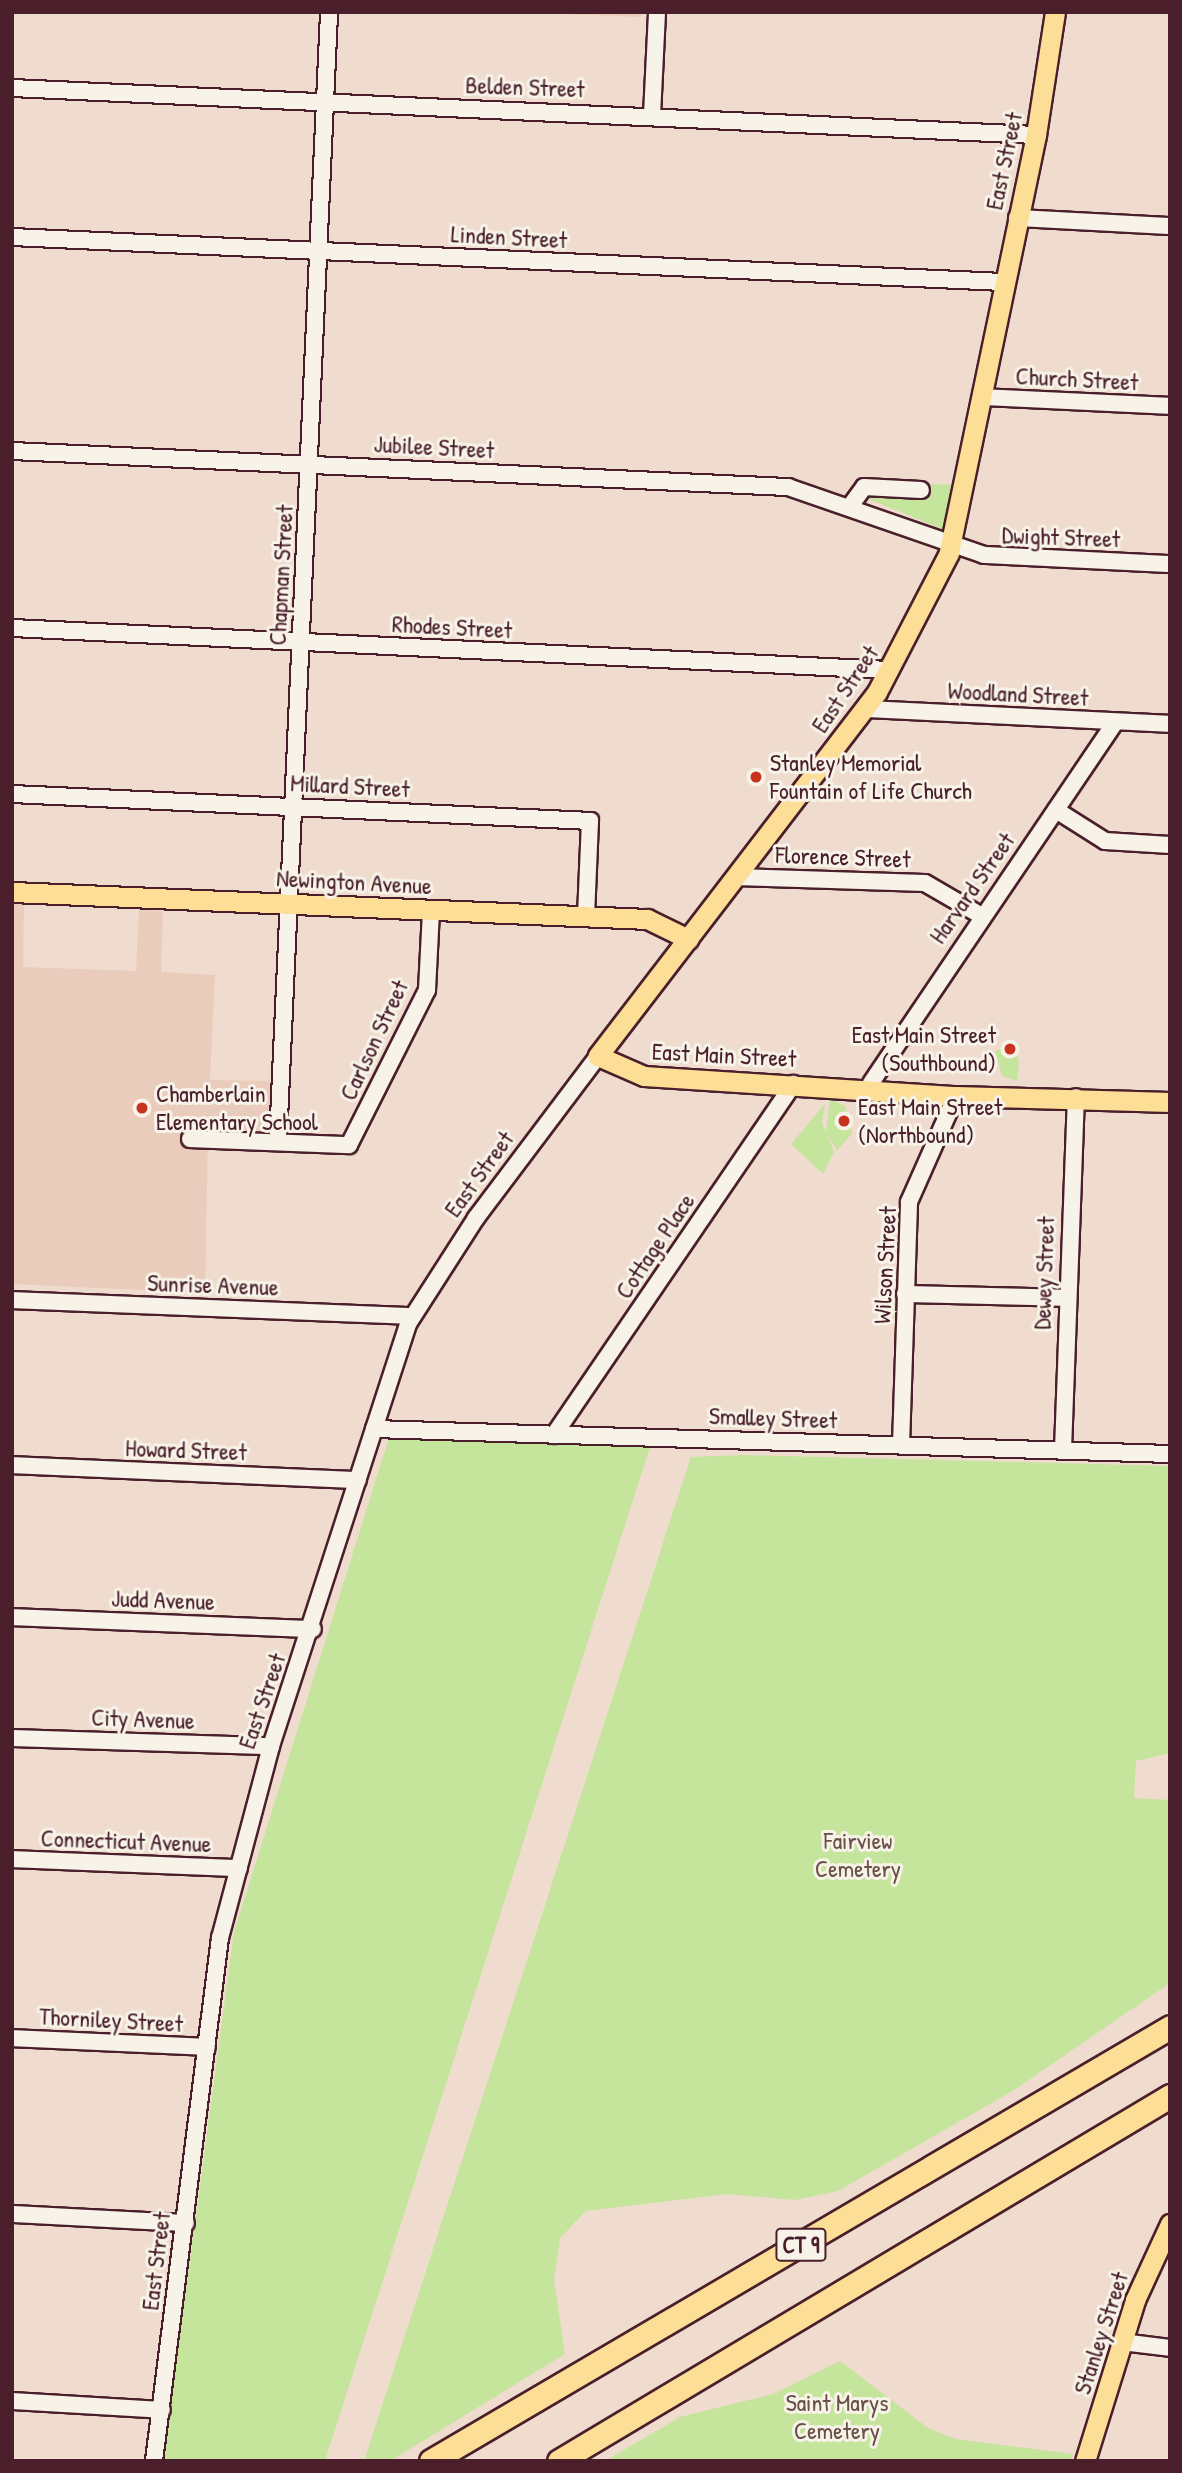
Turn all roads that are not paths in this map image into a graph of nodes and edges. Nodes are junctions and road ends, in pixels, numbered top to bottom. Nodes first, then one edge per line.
1 (329, 12) edge
2 (657, 12) edge
3 (1055, 12) edge
4 (12, 88) edge
5 (325, 101) junction
6 (652, 115) junction
7 (1036, 135) junction
8 (1017, 218) junction
9 (1170, 226) edge
10 (12, 237) edge
11 (319, 252) junction
12 (1003, 282) junction
13 (982, 397) junction
14 (1170, 406) edge
15 (12, 451) edge
16 (309, 464) junction
17 (921, 490) dead end
18 (851, 505) junction
19 (953, 545) junction
20 (1170, 564) edge
21 (12, 628) edge
22 (300, 642) junction
23 (890, 670) junction
24 (865, 709) junction
25 (1115, 722) junction
26 (1170, 724) edge
27 (12, 794) edge
28 (293, 806) junction
29 (1056, 810) junction
30 (1170, 845) edge
31 (736, 877) junction
32 (12, 892) edge
33 (288, 903) junction
34 (431, 911) junction
35 (980, 915) junction
36 (586, 917) junction
37 (688, 939) junction
38 (598, 1056) junction
39 (793, 1083) junction
40 (861, 1085) junction
41 (992, 1094) junction
42 (956, 1096) junction
43 (1076, 1097) junction
44 (1170, 1102) edge
45 (190, 1139) dead end
46 (278, 1141) junction
47 (905, 1294) junction
48 (1065, 1298) junction
49 (12, 1300) edge
50 (412, 1316) junction
51 (374, 1429) junction
52 (554, 1435) junction
53 (901, 1445) junction
54 (1063, 1450) junction
55 (1170, 1454) edge
56 (12, 1465) edge
57 (358, 1480) junction
58 (12, 1617) edge
59 (313, 1629) junction
60 (12, 1738) edge
61 (271, 1746) junction
62 (12, 1859) edge
63 (239, 1868) junction
64 (1170, 2027) edge
65 (12, 2038) edge
66 (208, 2047) junction
67 (1170, 2096) edge
68 (12, 2214) edge
69 (186, 2223) junction
70 (1170, 2224) edge
71 (1122, 2342) junction
72 (1170, 2348) edge
73 (12, 2401) edge
74 (162, 2410) junction
75 (154, 2461) edge
76 (431, 2461) edge
77 (559, 2461) edge
78 (1085, 2461) edge

1 - 5 street, Chapman Street
2 - 6 street
3 - 7 main road, East Street
4 - 5 street, Belden Street
5 - 6 street, Belden Street
5 - 11 street, Chapman Street
6 - 7 street, Belden Street
7 - 8 main road, East Street
8 - 9 street
8 - 12 main road, East Street
10 - 11 street, Linden Street
11 - 12 street, Linden Street
11 - 16 street, Chapman Street
12 - 13 main road, East Street
13 - 14 street, Church Street
13 - 19 main road, East Street
15 - 16 street, Jubilee Street
16 - 18 street, Jubilee Street
16 - 22 street, Chapman Street
17 - 18 street
18 - 19 street, Jubilee Street
19 - 20 street, Dwight Street
19 - 23 main road, East Street
21 - 22 street, Rhodes Street
22 - 23 street, Rhodes Street
22 - 28 street, Chapman Street
23 - 24 main road, East Street
24 - 25 street, Woodland Street
24 - 31 main road, East Street
25 - 26 street, Woodland Street
25 - 29 street, Harvard Street
27 - 28 street, Millard Street
28 - 33 street, Chapman Street
28 - 36 street, Millard Street
29 - 30 street
29 - 35 street, Harvard Street
31 - 35 street, Florence Street
31 - 37 main road, East Street
32 - 33 main road, Newington Avenue
33 - 34 main road, Newington Avenue
33 - 46 street, Chapman Street
34 - 36 main road, Newington Avenue
34 - 46 street, Carlson Street
35 - 40 street, Harvard Street
36 - 37 main road, Newington Avenue
37 - 38 main road, East Street
38 - 39 main road, East Main Street
38 - 50 street, East Street
39 - 40 main road, East Main Street
39 - 52 street, Cottage Place
40 - 41 main road, East Main Street
40 - 42 main road, East Main Street
41 - 42 main road, East Main Street
41 - 43 main road, East Main Street
42 - 47 street, Wilson Street
43 - 44 main road, East Main Street
43 - 48 street, Dewey Street
45 - 46 street
47 - 48 street
47 - 53 street, Wilson Street
48 - 54 street, Dewey Street
49 - 50 street, Sunrise Avenue
50 - 51 street, East Street
51 - 52 street, Smalley Street
51 - 57 street, East Street
52 - 53 street, Smalley Street
53 - 54 street, Smalley Street
54 - 55 street, Smalley Street
56 - 57 street, Howard Street
57 - 59 street, East Street
58 - 59 street, Judd Avenue
59 - 61 street, East Street
60 - 61 street, City Avenue
61 - 63 street, East Street
62 - 63 street, Connecticut Avenue
63 - 66 street, East Street
64 - 76 highway, CT 9
65 - 66 street, Thorniley Street
66 - 69 street, East Street
67 - 77 highway, CT 9
68 - 69 street
69 - 74 street, East Street
70 - 71 main road, Stanley Street
71 - 72 street
71 - 78 main road, Stanley Street
73 - 74 street
74 - 75 street, East Street

